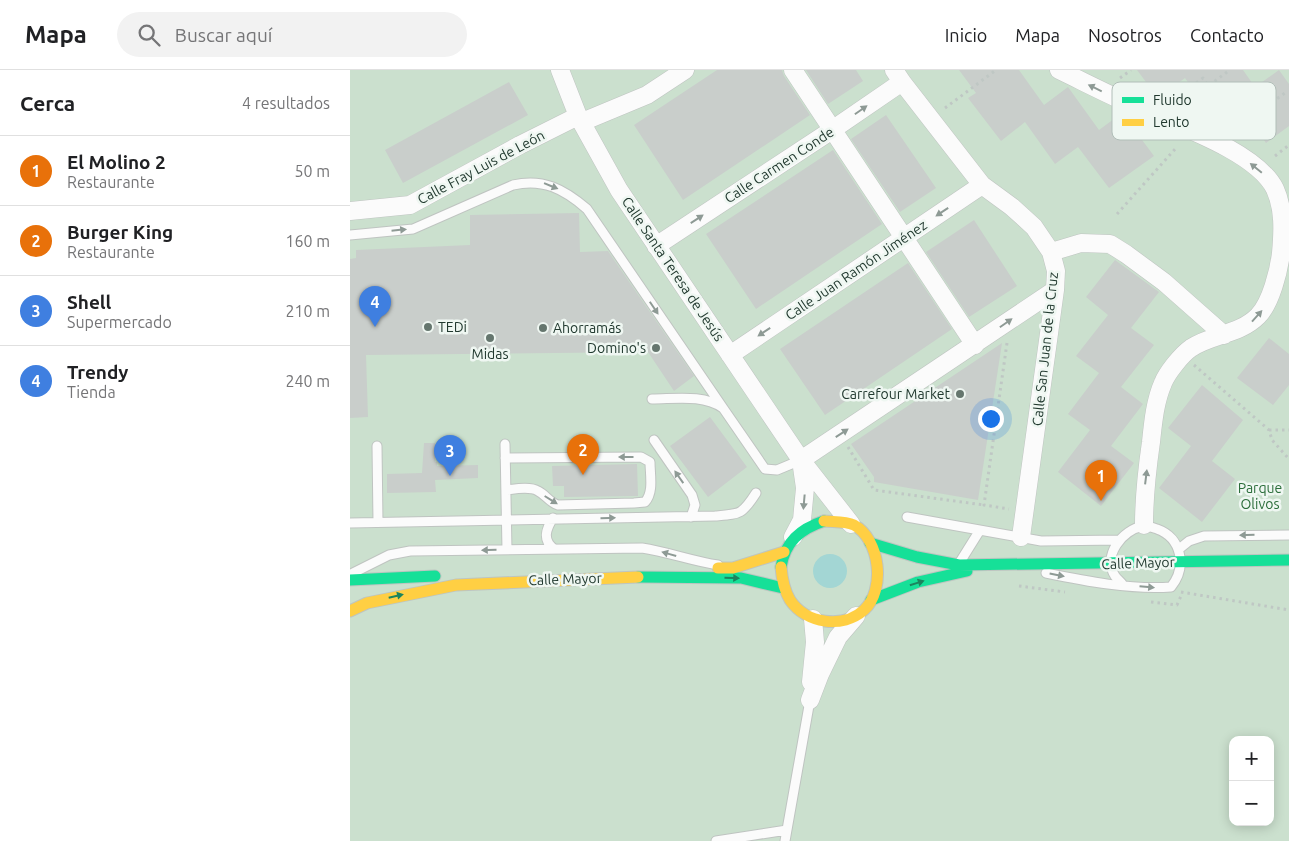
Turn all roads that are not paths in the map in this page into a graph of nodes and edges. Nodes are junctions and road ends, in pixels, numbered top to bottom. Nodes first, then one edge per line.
1 (560, 70) edge
2 (685, 70) edge
3 (793, 70) edge
4 (1059, 70) edge
5 (898, 76) edge
6 (1112, 96) edge
7 (580, 119) junction
8 (832, 130) junction
9 (1209, 140) edge
10 (982, 184) junction
11 (1285, 206) edge
12 (350, 211) edge
13 (350, 235) edge
14 (903, 238) junction
15 (656, 246) junction
16 (1052, 252) junction
17 (1055, 290) junction
18 (1224, 335) junction
19 (975, 345) junction
20 (730, 355) junction
21 (652, 399) dead end
22 (723, 408) junction
23 (654, 440) dead end
24 (505, 444) dead end
25 (376, 446) dead end
26 (505, 458) junction
27 (801, 460) junction
28 (506, 490) junction
29 (756, 493) dead end
30 (691, 516) junction
31 (907, 517) dead end
32 (553, 518) junction
33 (506, 519) junction
34 (378, 522) junction
35 (350, 523) edge
36 (851, 524) junction
37 (1144, 525) junction
38 (980, 530) junction
39 (1289, 535) edge
40 (1021, 537) junction
41 (1120, 540) junction
42 (870, 543) junction
43 (787, 547) junction
44 (554, 549) junction
45 (1179, 549) junction
46 (507, 550) junction
47 (1289, 560) edge
48 (1179, 561) junction
49 (1112, 564) junction
50 (959, 565) junction
51 (988, 566) junction
52 (1009, 566) junction
53 (733, 568) junction
54 (350, 576) edge
55 (350, 580) edge
56 (1123, 585) junction
57 (783, 588) junction
58 (871, 600) junction
59 (350, 611) edge
60 (856, 616) junction
61 (813, 619) junction
62 (810, 700) junction
63 (787, 830) junction
64 (716, 841) edge
65 (785, 841) edge

1 - 7 street, Calle Santa Teresa de Jesús
2 - 7 street, Calle Fray Luis de León
3 - 8 street
6 -> 4 street
8 -> 5 street, Calle Carmen Conde
5 - 10 street, Calle San Juan de la Cruz
7 - 12 street, Calle Fray Luis de León
7 - 15 street, Calle Santa Teresa de Jesús
8 - 14 street
15 -> 8 street, Calle Carmen Conde
11 -> 9 street
10 -> 14 street, Calle Juan Ramón Jiménez
10 - 16 street, Calle San Juan de la Cruz
18 -> 11 street
13 -> 22 lane
14 - 19 street
14 -> 20 street, Calle Juan Ramón Jiménez
15 - 20 street, Calle Santa Teresa de Jesús
16 - 17 street, Calle San Juan de la Cruz
16 - 18 street
19 -> 17 street
17 - 40 street, Calle San Juan de la Cruz
37 -> 18 street
27 -> 19 street
20 - 27 street, Calle Santa Teresa de Jesús
21 - 22 lane
22 - 27 lane
30 -> 23 lane
24 - 26 lane
25 - 34 lane
26 - 28 lane
28 -> 26 lane
27 - 36 street, Calle Santa Teresa de Jesús
27 -> 43 street
28 - 33 lane
29 - 30 lane
32 -> 30 lane
31 - 38 lane
32 - 33 lane
32 - 44 lane
33 - 34 lane
33 - 46 lane
34 - 35 lane
36 - 42 street
36 - 43 street
37 - 41 lane
37 - 45 lane
38 - 40 lane
38 - 50 lane
39 -> 45 lane
40 - 41 lane
41 - 49 lane
42 - 50 street, Calle Mayor
42 - 58 street
43 - 53 street, Calle Mayor
43 - 57 street
44 - 46 lane
53 -> 44 lane
45 - 48 lane
46 -> 54 lane
47 - 48 street, Calle Mayor
48 - 49 street, Calle Mayor
56 -> 48 lane
49 - 52 street, Calle Mayor
49 - 56 lane
50 - 51 street, Calle Mayor
51 - 52 street, Calle Mayor
58 -> 51 street, Calle Mayor
52 -> 56 lane
53 - 55 street, Calle Mayor
59 -> 57 street, Calle Mayor
57 - 61 street
58 - 60 street
60 - 61 street
60 - 62 street
61 - 62 street
62 - 63 lane
63 - 64 lane
63 - 65 lane

